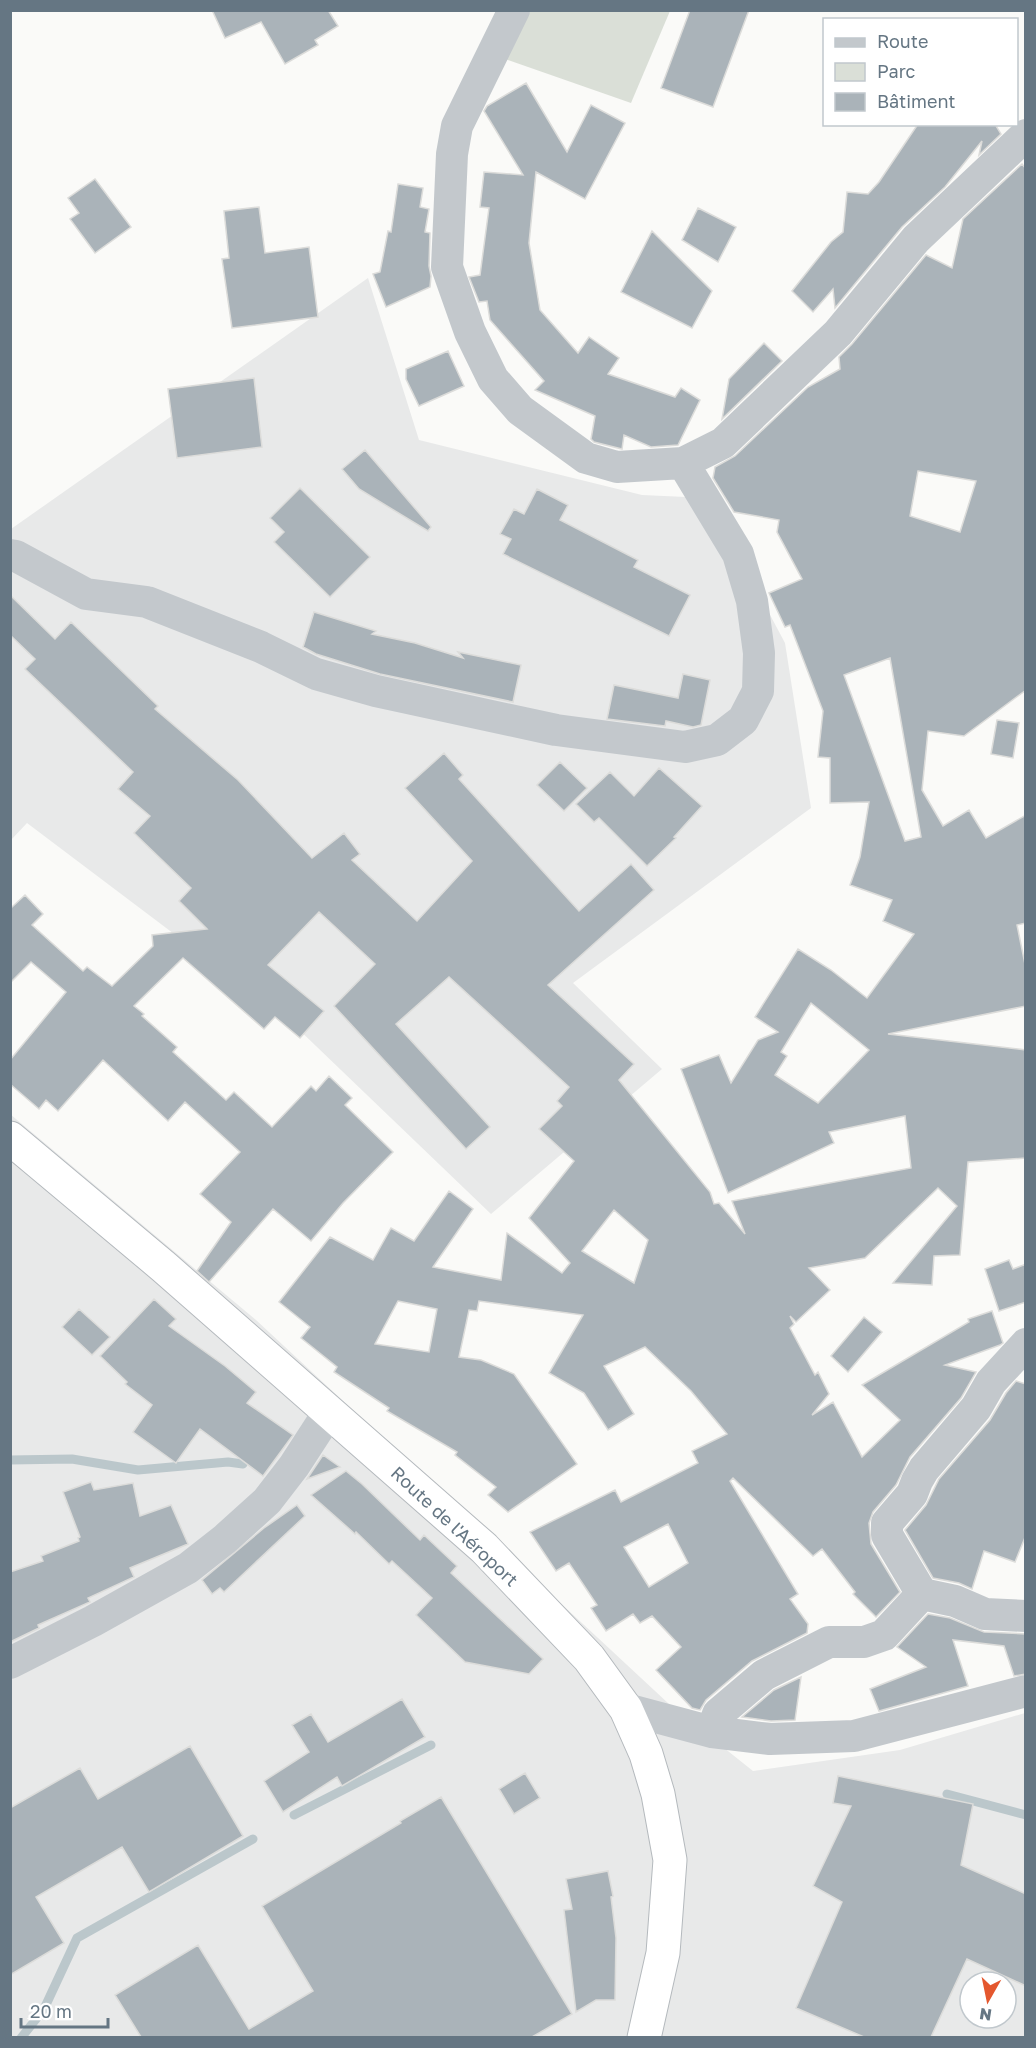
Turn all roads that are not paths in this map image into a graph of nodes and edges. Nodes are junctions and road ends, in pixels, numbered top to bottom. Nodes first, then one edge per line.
1 (514, 10) edge
2 (1026, 135) edge
3 (683, 462) junction
4 (10, 555) edge
5 (10, 1138) edge
6 (1026, 1344) edge
7 (329, 1412) junction
8 (922, 1594) junction
9 (1026, 1617) edge
10 (10, 1663) edge
11 (1026, 1691) edge
12 (626, 1709) junction
13 (712, 1731) junction
14 (644, 2037) edge

1 - 3 street
2 - 3 street
3 - 4 street
5 - 7 highway, Route de l'Aéroport
6 - 8 street
7 - 10 street
7 - 12 highway, Route de l'Aéroport
8 - 9 street
8 - 13 street
11 - 13 street
12 - 13 street
12 - 14 highway, Route de l'Aéroport

